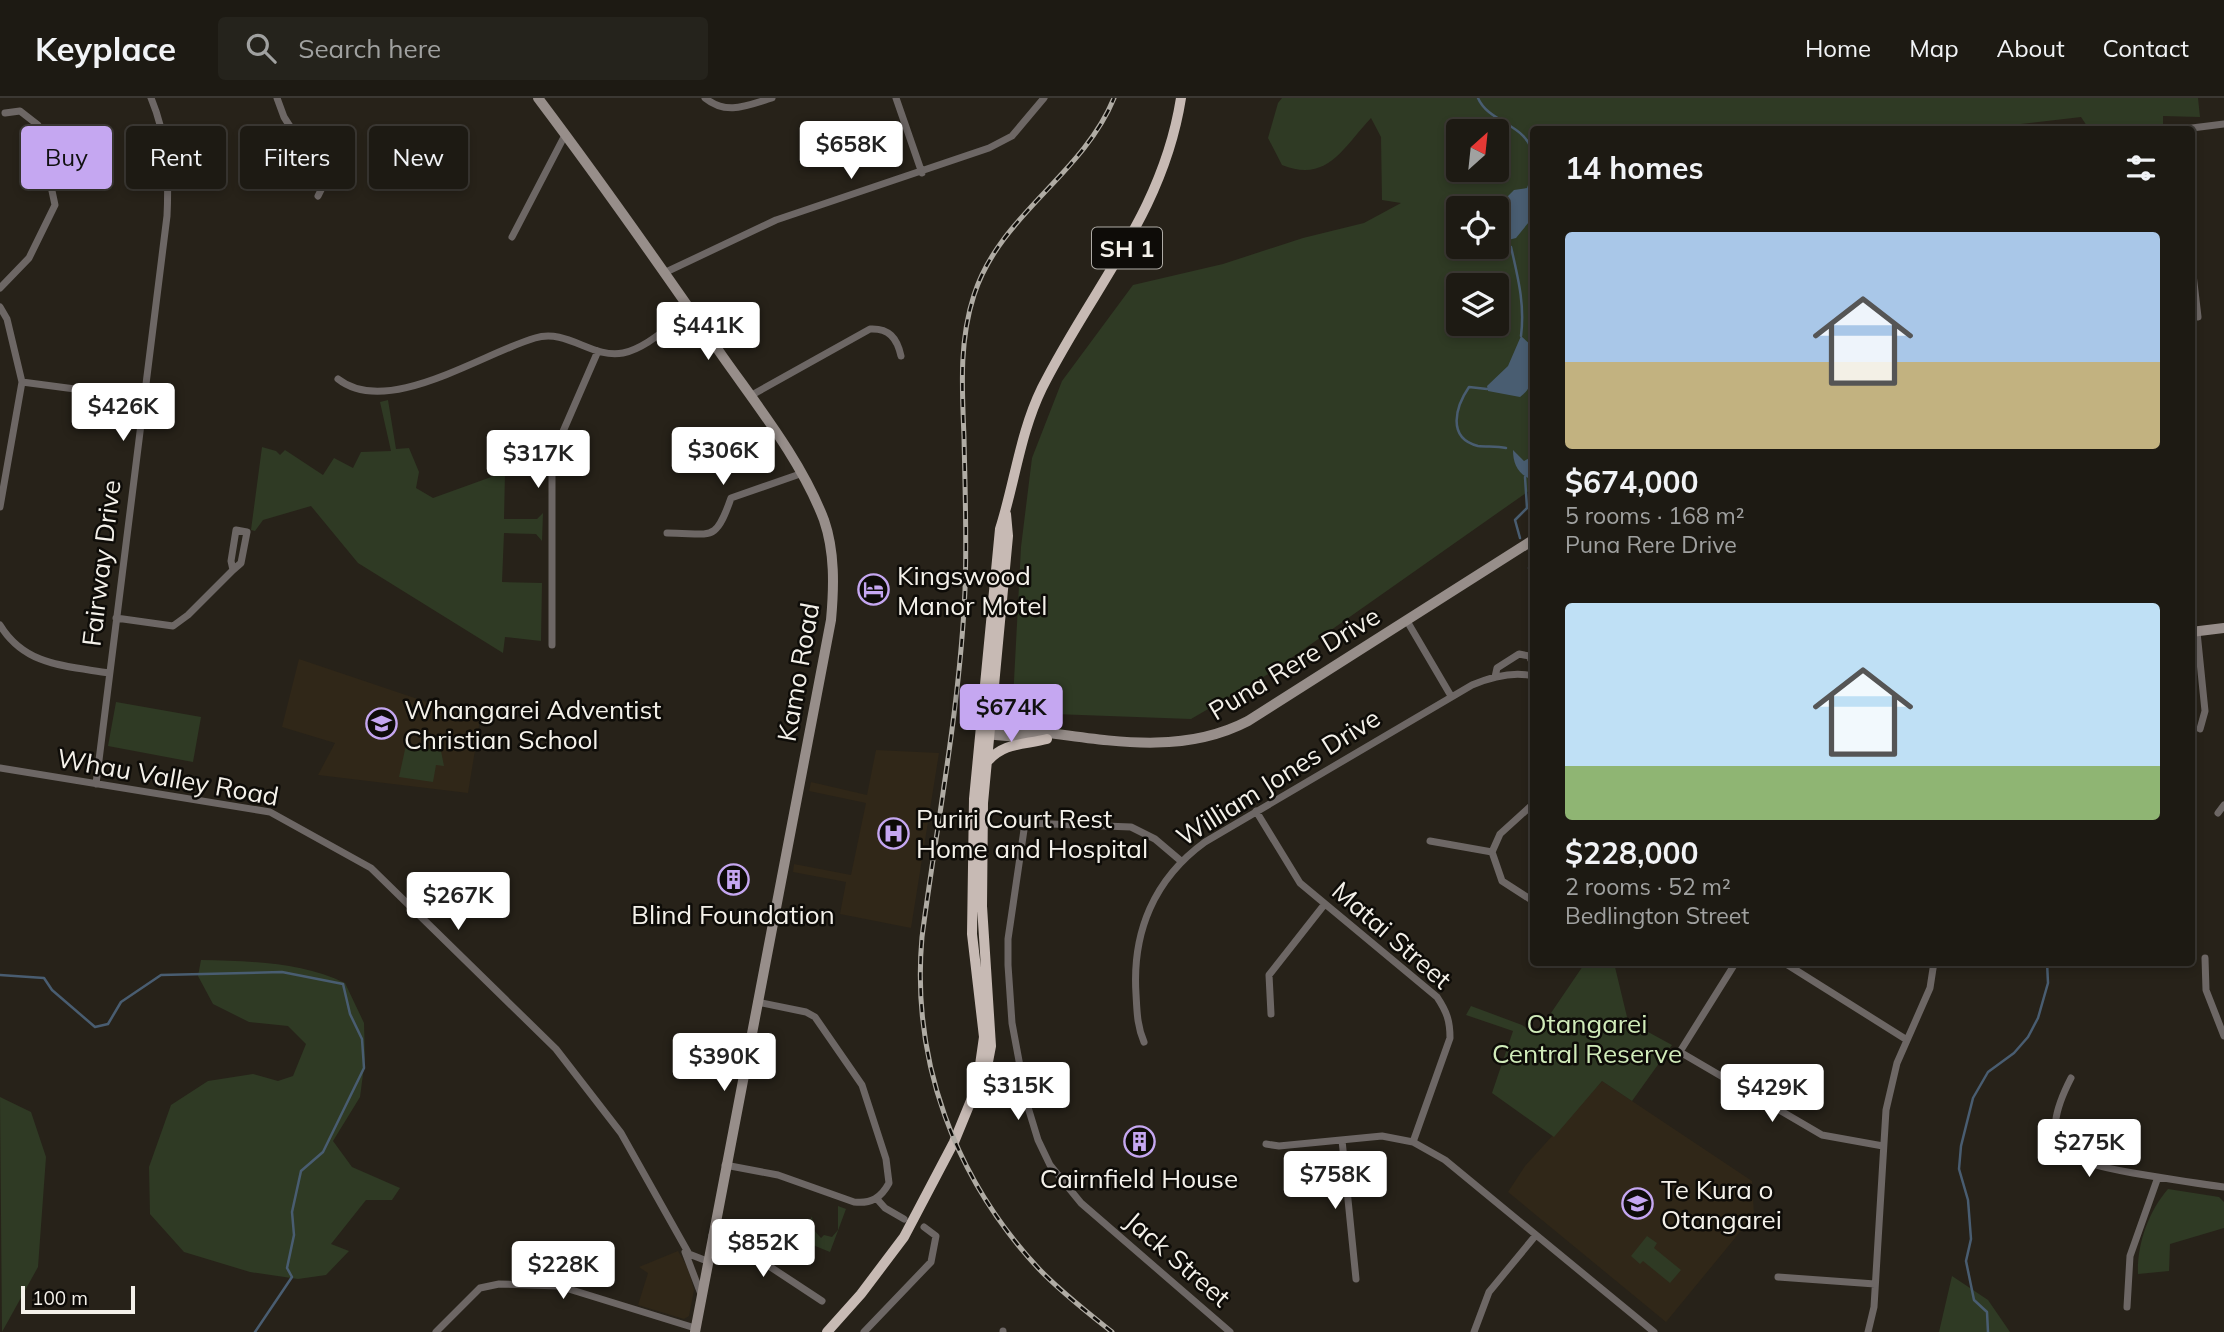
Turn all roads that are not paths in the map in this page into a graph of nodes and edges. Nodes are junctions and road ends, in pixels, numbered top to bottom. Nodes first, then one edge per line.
1 (150, 98) edge
2 (277, 98) edge
3 (538, 98) edge
4 (705, 98) edge
5 (772, 98) edge
6 (896, 98) edge
7 (1044, 98) edge
8 (1181, 98) edge
9 (5, 113) dead end
10 (2224, 124) edge
11 (2195, 126) edge
12 (565, 135) junction
13 (922, 173) junction
14 (318, 196) dead end
15 (512, 237) dead end
16 (666, 272) junction
17 (0, 288) edge
18 (2195, 291) edge
19 (0, 307) edge
20 (691, 311) junction
21 (2195, 317) edge
22 (597, 351) junction
23 (901, 356) dead end
24 (338, 379) dead end
25 (22, 382) junction
26 (750, 396) junction
27 (143, 398) junction
28 (800, 474) junction
29 (0, 507) edge
30 (1006, 514) junction
31 (667, 533) dead end
32 (1530, 542) edge
33 (233, 570) junction
34 (116, 618) junction
35 (1407, 621) junction
36 (0, 625) edge
37 (2224, 628) edge
38 (2195, 632) edge
39 (2195, 639) edge
40 (552, 645) dead end
41 (1530, 658) edge
42 (109, 673) junction
43 (1530, 675) edge
44 (1495, 677) junction
45 (995, 680) junction
46 (1451, 696) junction
47 (1012, 729) junction
48 (2200, 729) dead end
49 (985, 730) junction
50 (1050, 738) junction
51 (987, 762) junction
52 (0, 768) edge
53 (96, 784) junction
54 (2224, 805) edge
55 (1530, 807) edge
56 (1256, 811) junction
57 (2218, 813) dead end
58 (1430, 841) dead end
59 (1492, 852) junction
60 (1181, 861) junction
61 (1530, 899) edge
62 (1324, 905) junction
63 (2205, 958) dead end
64 (1734, 966) edge
65 (1789, 966) edge
66 (1933, 966) edge
67 (757, 1002) junction
68 (1270, 1014) dead end
69 (2224, 1036) edge
70 (1907, 1040) junction
71 (1144, 1042) dead end
72 (2071, 1077) dead end
73 (1342, 1140) junction
74 (1413, 1142) junction
75 (1266, 1144) dead end
76 (1883, 1146) junction
77 (725, 1164) junction
78 (2158, 1177) junction
79 (2224, 1187) edge
80 (877, 1199) junction
81 (919, 1212) junction
82 (904, 1219) dead end
83 (924, 1227) dead end
84 (712, 1235) junction
85 (1536, 1235) junction
86 (682, 1244) junction
87 (707, 1261) junction
88 (1778, 1277) dead end
89 (1356, 1279) dead end
90 (1875, 1283) junction
91 (701, 1294) junction
92 (822, 1301) dead end
93 (2127, 1307) dead end
94 (1643, 1323) junction
95 (695, 1330) edge
96 (867, 1331) edge
97 (436, 1332) edge
98 (827, 1332) edge
99 (1230, 1332) edge
100 (1474, 1332) edge
101 (1636, 1332) edge
102 (1654, 1332) edge
103 (1868, 1332) edge

1 - 27 street, Fairway Drive
2 - 14 street
3 - 12 main road, Kamo Road
4 - 5 street
6 - 13 street
7 - 13 street
8 - 30 highway, SH 1
9 - 17 street
10 - 11 street
12 - 15 street
12 - 16 main road, Kamo Road
13 - 16 street
16 - 20 main road, Kamo Road
18 - 21 street
19 - 25 street
20 - 22 street
20 - 26 main road, Kamo Road
22 - 24 street
22 - 40 street
23 - 26 street
25 - 27 street
25 - 29 street
26 - 28 main road, Kamo Road
27 - 34 street, Fairway Drive
28 - 31 street
28 - 67 main road, Kamo Road
30 - 45 highway, SH 1
30 - 49 highway, SH 1
32 - 35 main road, Puna Rere Drive
33 - 33 street
33 - 34 street
34 - 42 street, Fairway Drive
35 - 46 street
35 - 50 main road, Puna Rere Drive
36 - 42 street
37 - 38 main road
39 - 48 street
41 - 44 street, William Jones Drive
42 - 53 street, Fairway Drive
43 - 44 street, William Jones Drive
44 - 46 street, William Jones Drive
45 - 47 highway
45 - 49 highway, SH 1
46 - 56 street, William Jones Drive
47 - 49 main road, Puna Rere Drive
47 - 50 main road, Puna Rere Drive
49 - 50 main road, Puna Rere Drive
49 - 51 highway, SH 1
49 - 81 highway, SH 1
50 - 51 highway
51 - 81 highway, SH 1
52 - 53 street, Whau Valley Road
53 - 86 street, Whau Valley Road
54 - 57 street
55 - 59 street
56 - 60 street, William Jones Drive
56 - 62 street, Matai Street
58 - 59 street
59 - 61 street
60 - 71 street, William Jones Drive
60 - 99 street, Jack Street
62 - 68 street
62 - 74 street, Matai Street
63 - 69 street
64 - 76 street
65 - 70 street
66 - 70 street
67 - 77 main road, Kamo Road
67 - 80 street
70 - 76 street
72 - 78 street
73 - 74 street
73 - 75 street
73 - 89 street
74 - 85 street
76 - 90 street
77 - 80 street
77 - 84 main road, Kamo Road
78 - 79 street
78 - 93 street
80 - 82 street
81 - 98 highway, SH 1
83 - 96 street
84 - 87 main road, Kamo Road
84 - 92 street
85 - 94 street
85 - 100 street
86 - 87 street, Whau Valley Road
86 - 91 street, Whau Valley Road
87 - 91 main road, Kamo Road
88 - 90 street
90 - 103 street
91 - 95 main road, Kamo Road
94 - 101 street
94 - 102 street
95 - 97 street

